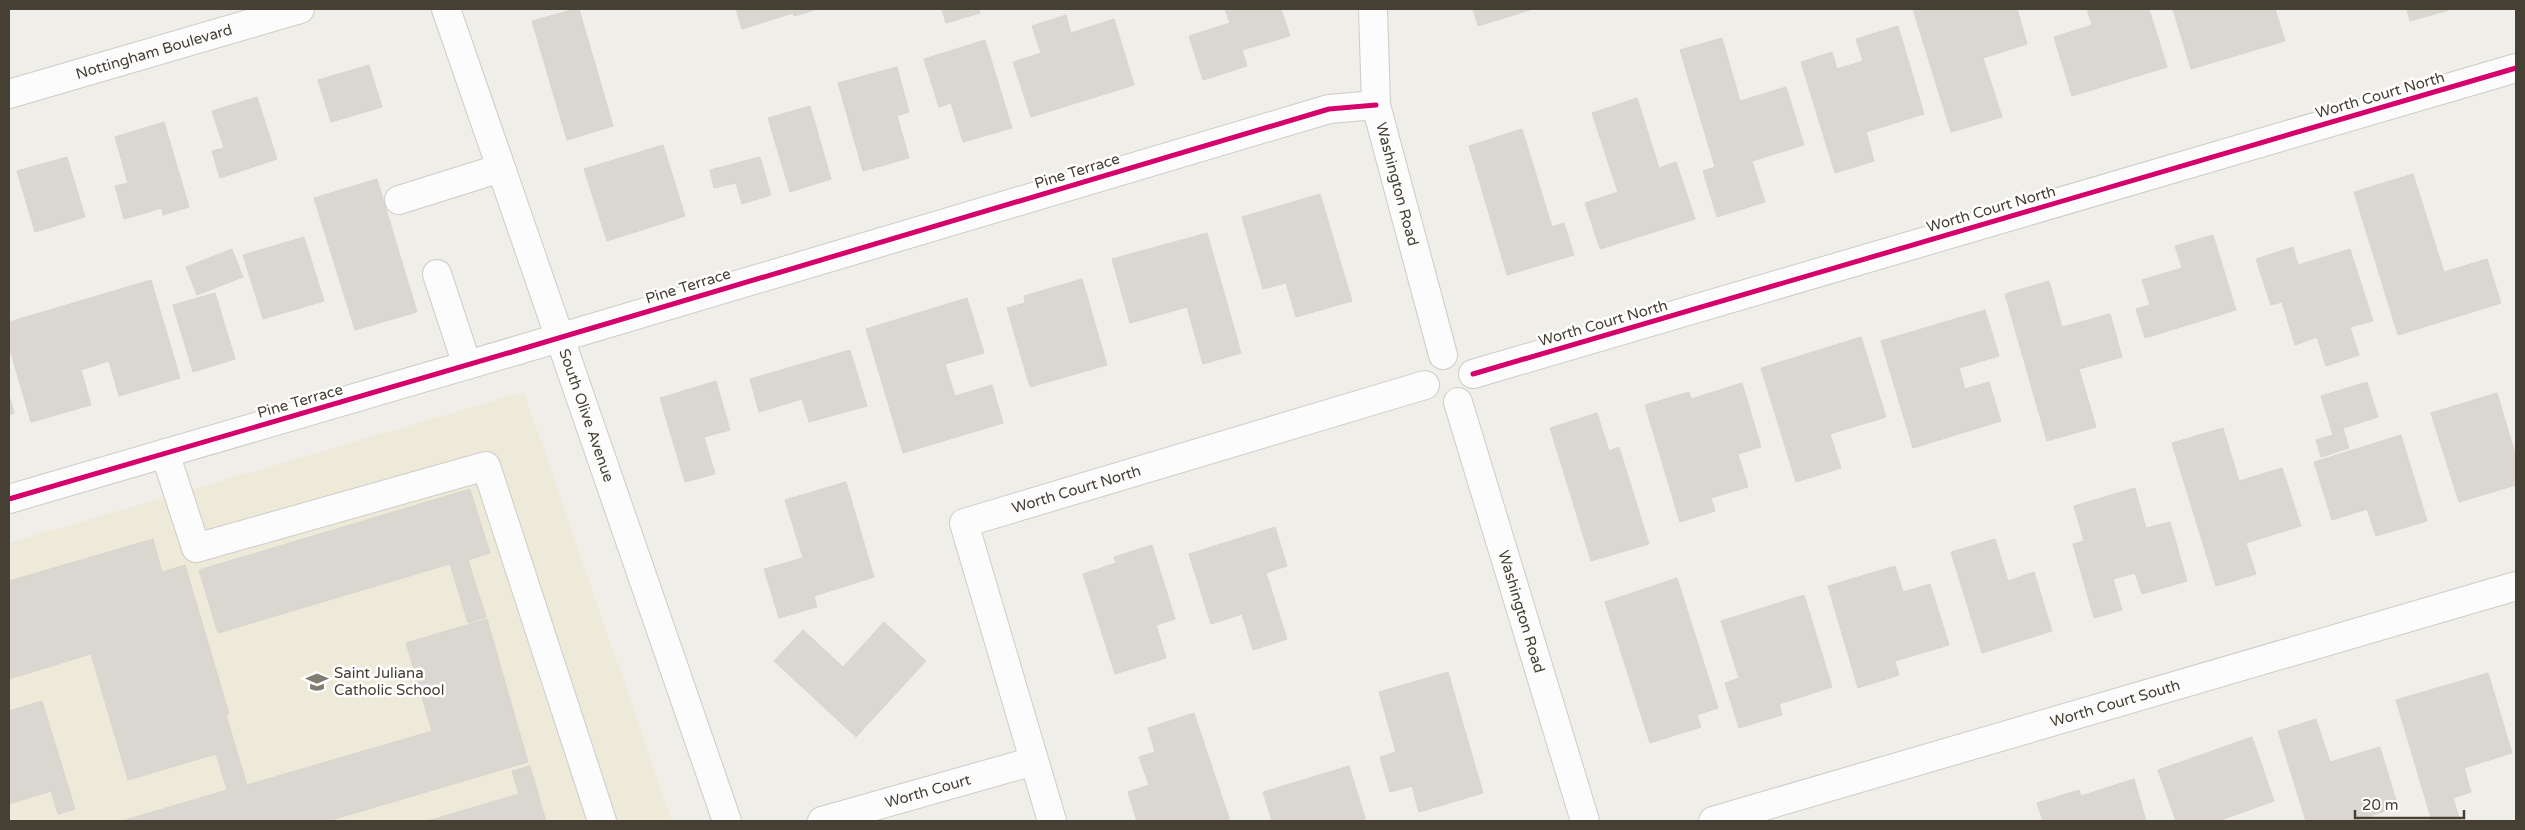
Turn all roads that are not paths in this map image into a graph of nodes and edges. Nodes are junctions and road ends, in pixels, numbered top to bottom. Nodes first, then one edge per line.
1 (300, 9) edge
2 (446, 9) edge
3 (1373, 9) edge
4 (2516, 68) edge
5 (9, 94) edge
6 (1376, 106) junction
7 (501, 168) junction
8 (399, 200) dead end
9 (437, 274) dead end
10 (559, 338) junction
11 (1443, 355) junction
12 (467, 365) junction
13 (1473, 374) junction
14 (1425, 385) junction
15 (1458, 402) junction
16 (165, 453) junction
17 (9, 499) edge
18 (2516, 586) edge
19 (1034, 761) junction
20 (602, 821) edge
21 (727, 821) edge
22 (822, 821) edge
23 (1052, 821) edge
24 (1585, 821) edge
25 (1713, 821) edge

1 - 5 street, Nottingham Boulevard
2 - 7 street, South Olive Avenue
3 - 6 street, Washington Road
4 - 13 street, Worth Court North
6 - 10 street, Pine Terrace
6 - 11 street, Washington Road
7 - 8 street
7 - 10 street, South Olive Avenue
9 - 12 street
10 - 12 street, Pine Terrace
10 - 21 street, South Olive Avenue
11 - 13 street
11 - 14 street
12 - 16 street, Pine Terrace
13 - 15 street
14 - 15 street
14 - 19 street, Worth Court North
15 - 24 street, Washington Road
16 - 17 street, Pine Terrace
16 - 20 street
18 - 25 street, Worth Court South
19 - 22 street, Worth Court
19 - 23 street

